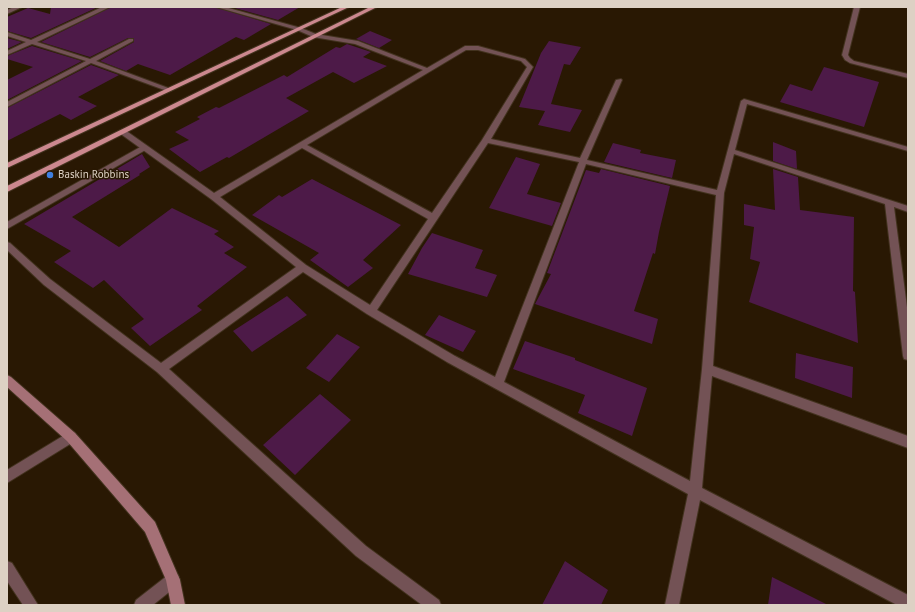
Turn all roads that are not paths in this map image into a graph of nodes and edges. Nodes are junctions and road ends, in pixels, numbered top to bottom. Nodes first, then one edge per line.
1 (19, 7) edge
2 (107, 7) edge
3 (219, 7) edge
4 (346, 7) edge
5 (374, 7) edge
6 (857, 7) edge
7 (7, 12) edge
8 (299, 29) junction
9 (7, 34) edge
10 (315, 36) junction
11 (132, 40) dead end
12 (34, 42) junction
13 (7, 53) edge
14 (91, 61) junction
15 (428, 70) junction
16 (908, 76) edge
17 (619, 80) dead end
18 (169, 90) junction
19 (7, 105) edge
20 (122, 132) junction
21 (486, 140) junction
22 (302, 145) junction
23 (145, 148) junction
24 (908, 149) edge
25 (731, 151) junction
26 (582, 161) junction
27 (7, 166) edge
28 (7, 189) edge
29 (720, 193) junction
30 (214, 197) junction
31 (889, 202) junction
32 (908, 209) edge
33 (433, 218) junction
34 (7, 226) edge
35 (7, 246) edge
36 (303, 267) junction
37 (371, 311) junction
38 (908, 356) edge
39 (161, 369) junction
40 (707, 370) junction
41 (7, 380) edge
42 (497, 385) junction
43 (71, 437) junction
44 (908, 442) edge
45 (7, 477) edge
46 (696, 491) junction
47 (7, 568) edge
48 (173, 580) junction
49 (908, 603) edge
50 (31, 605) edge
51 (141, 605) edge
52 (178, 605) edge
53 (434, 605) edge
54 (672, 605) edge

1 - 7 street
2 - 12 street
3 - 8 street
4 - 8 main road
5 - 10 main road
6 - 16 street
8 - 10 street
8 - 18 main road
9 - 12 street
10 - 15 street
10 - 20 main road
11 - 14 street
12 - 13 street
12 - 14 street
14 - 18 street
14 - 19 street
15 - 21 street
15 - 22 street
17 - 26 street
18 - 27 main road
20 - 23 street
20 - 28 main road
21 - 26 street
21 - 33 street
22 - 30 street
22 - 33 street
23 - 30 street
23 - 34 street
24 - 25 street
25 - 29 street
25 - 31 street
26 - 29 street
26 - 42 street
29 - 40 street
30 - 36 street
31 - 32 street
31 - 38 street
33 - 37 street
35 - 39 street
36 - 37 street
36 - 39 street
37 - 42 street
39 - 53 street
40 - 44 street
40 - 46 street
41 - 43 street
42 - 46 street
43 - 45 street
43 - 48 street
46 - 49 street
46 - 54 street
47 - 50 street
48 - 51 street
48 - 52 street

